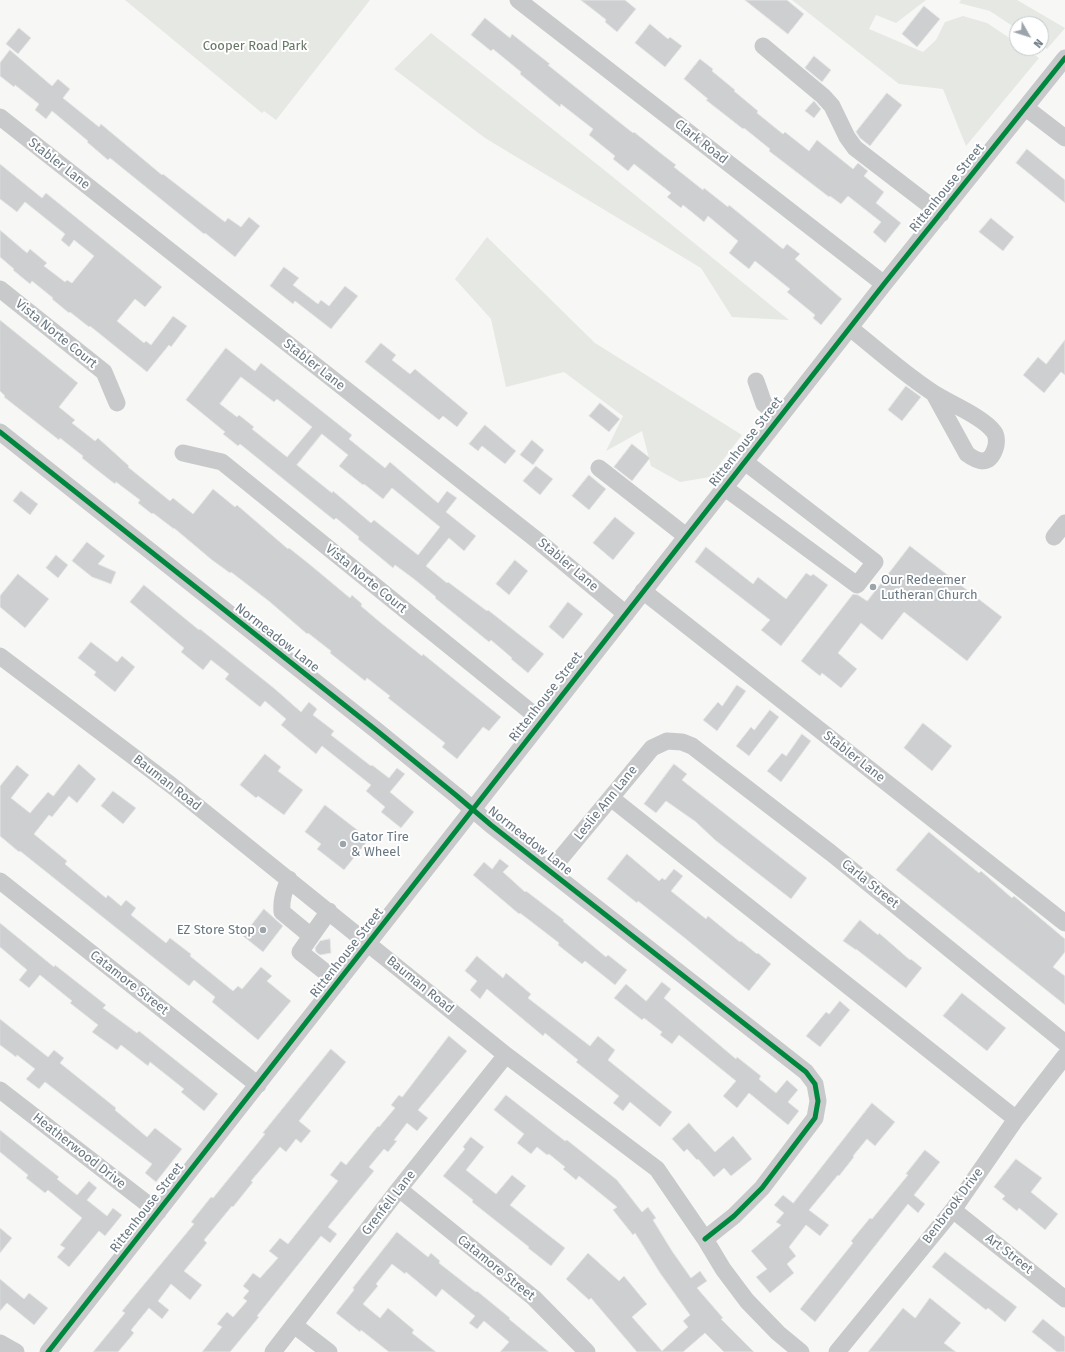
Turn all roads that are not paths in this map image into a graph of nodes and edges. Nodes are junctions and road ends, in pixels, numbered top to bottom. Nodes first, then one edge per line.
1 (518, 0) edge
2 (763, 46) dead end
3 (1065, 58) edge
4 (1026, 108) junction
5 (0, 117) edge
6 (1065, 138) edge
7 (941, 214) junction
8 (884, 284) junction
9 (0, 289) edge
10 (850, 328) junction
11 (756, 382) dead end
12 (934, 394) dead end
13 (118, 403) dead end
14 (780, 417) junction
15 (0, 432) edge
16 (183, 453) dead end
17 (745, 462) junction
18 (599, 468) dead end
19 (725, 488) junction
20 (1065, 523) edge
21 (686, 536) junction
22 (1054, 537) dead end
23 (643, 591) junction
24 (626, 614) junction
25 (0, 656) edge
26 (542, 721) junction
27 (667, 741) joint
28 (611, 798) junction
29 (473, 809) junction
30 (550, 871) junction
31 (289, 879) junction
32 (0, 881) edge
33 (329, 911) junction
34 (1065, 923) edge
35 (311, 936) junction
36 (368, 943) junction
37 (338, 982) junction
38 (1065, 1043) edge
39 (506, 1055) junction
40 (1065, 1056) edge
41 (258, 1085) junction
42 (0, 1090) edge
43 (1016, 1120) junction
44 (399, 1189) junction
45 (953, 1210) junction
46 (158, 1212) junction
47 (705, 1239) junction
48 (1065, 1299) edge
49 (294, 1325) junction
50 (0, 1343) edge
51 (16, 1352) edge
52 (48, 1352) edge
53 (273, 1352) edge
54 (329, 1352) edge
55 (587, 1352) edge
56 (801, 1352) edge
57 (837, 1352) edge

1 - 8 street, Clark Road
2 - 7 street
3 - 4 street, Rittenhouse Street
4 - 6 street
4 - 7 street, Rittenhouse Street
5 - 24 street, Stabler Lane
7 - 8 street, Rittenhouse Street
8 - 10 street, Rittenhouse Street
9 - 13 street, Vista Norte Court
10 - 12 street
10 - 14 street, Rittenhouse Street
11 - 14 street
14 - 17 street, Rittenhouse Street
15 - 29 street, Normeadow Lane
16 - 26 street, Vista Norte Court
17 - 19 street, Rittenhouse Street
17 - 19 street
18 - 21 street
19 - 21 street, Rittenhouse Street
20 - 22 street
21 - 23 street, Rittenhouse Street
23 - 24 street, Rittenhouse Street
23 - 34 street, Stabler Lane
24 - 26 street, Rittenhouse Street
25 - 31 street, Bauman Road
26 - 29 street, Rittenhouse Street
27 - 28 street, Leslie Ann Lane
27 - 38 street, Carla Street
28 - 30 street, Leslie Ann Lane
28 - 43 street
29 - 30 street, Normeadow Lane
29 - 36 street, Rittenhouse Street
30 - 47 street, Normeadow Lane
31 - 33 street, Bauman Road
31 - 35 street
32 - 41 street, Catamore Street
33 - 35 street
33 - 36 street, Bauman Road
35 - 37 street
36 - 37 street, Rittenhouse Street
36 - 39 street, Bauman Road
37 - 41 street, Rittenhouse Street
39 - 44 street, Grenfell Lane
39 - 47 street, Bauman Road
40 - 43 street, Benbrook Drive
41 - 46 street, Rittenhouse Street
42 - 46 street, Heatherwood Drive
43 - 45 street, Benbrook Drive
44 - 49 street, Grenfell Lane
44 - 55 street, Catamore Street
45 - 48 street, Art Street
45 - 57 street, Benbrook Drive
46 - 52 street, Rittenhouse Street
47 - 56 street, Bauman Road
49 - 53 street, Grenfell Lane
49 - 54 street
50 - 51 street

